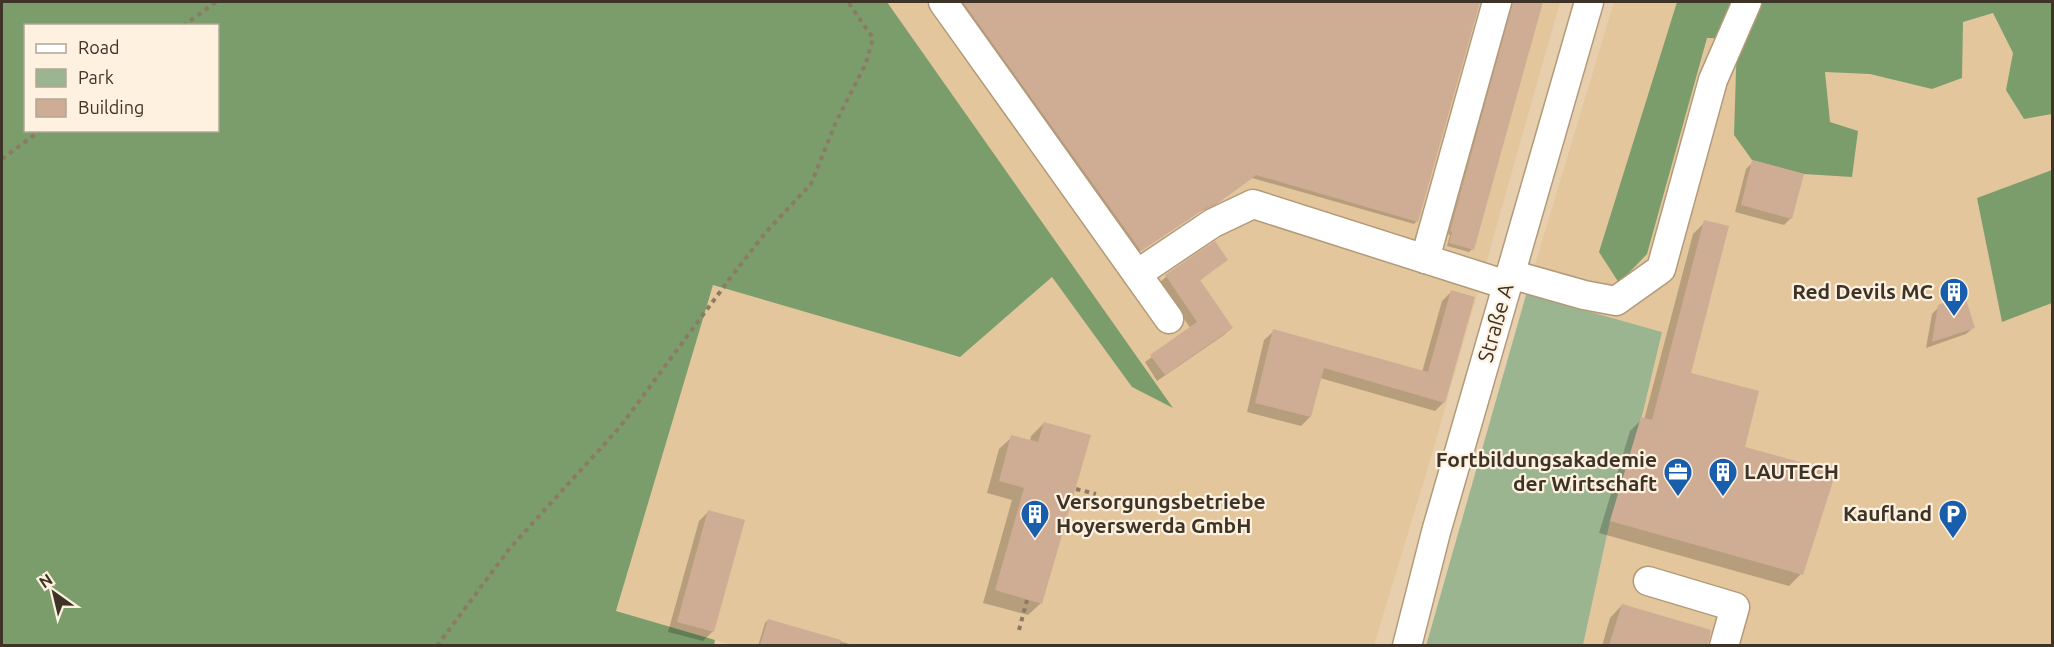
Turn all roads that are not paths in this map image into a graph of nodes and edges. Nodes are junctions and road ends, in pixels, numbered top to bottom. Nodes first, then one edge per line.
1 (943, 2) edge
2 (1497, 2) edge
3 (1589, 2) edge
4 (1747, 2) edge
5 (1425, 259) junction
6 (1137, 274) junction
7 (1509, 280) junction
8 (1169, 319) dead end
9 (1648, 581) dead end
10 (1407, 645) edge
11 (1724, 645) edge

1 - 6 street
2 - 5 street
3 - 7 street, Straße A
4 - 7 street
5 - 6 street
5 - 7 street
6 - 8 street
7 - 10 street, Straße A
9 - 11 street

